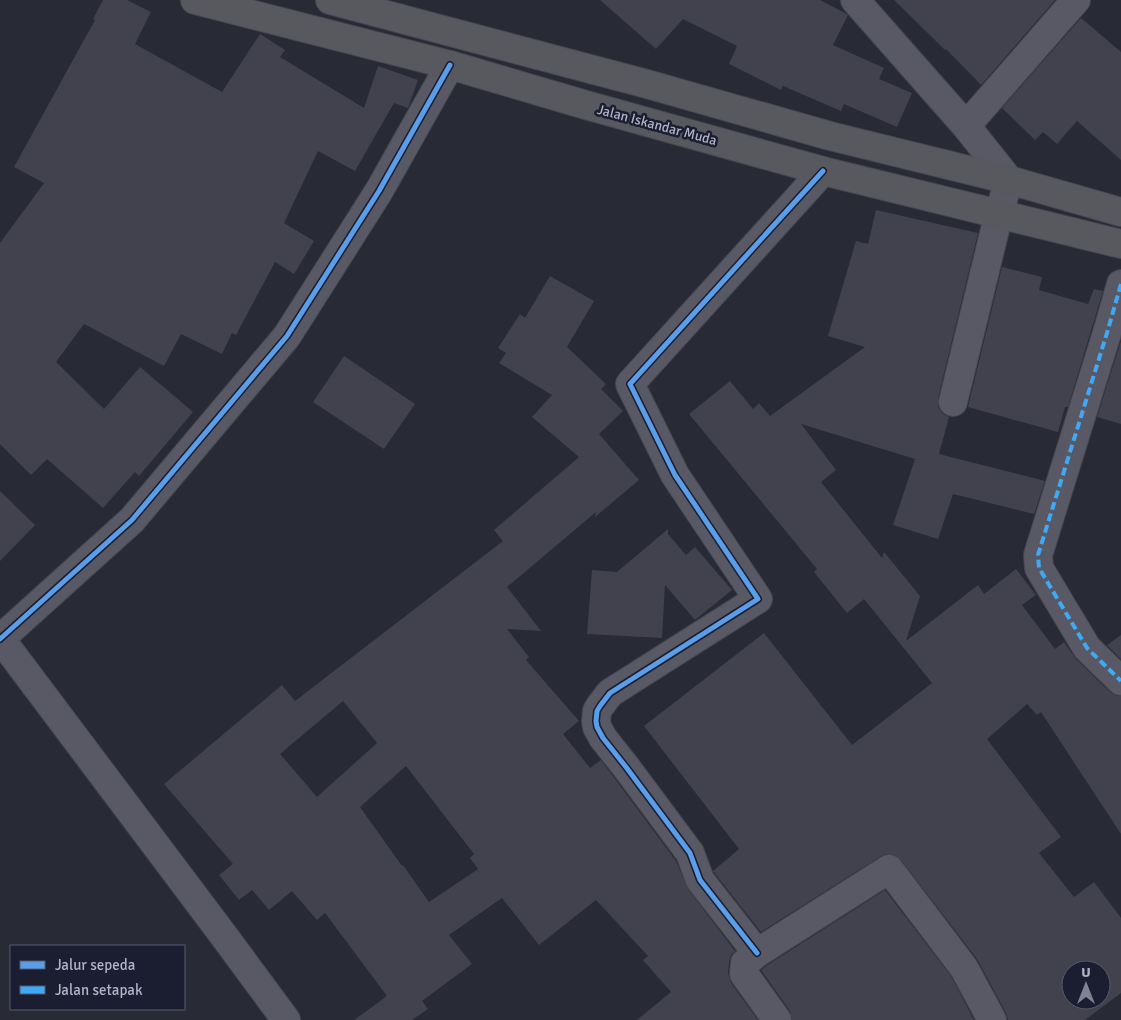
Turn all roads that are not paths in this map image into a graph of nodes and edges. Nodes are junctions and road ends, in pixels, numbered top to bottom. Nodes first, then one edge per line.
1 (195, 0) edge
2 (330, 0) edge
3 (855, 0) edge
4 (1076, 0) edge
5 (450, 65) junction
6 (966, 126) junction
7 (823, 171) junction
8 (1009, 180) junction
9 (1121, 212) edge
10 (1000, 213) junction
11 (1121, 244) edge
12 (1121, 284) edge
13 (953, 402) dead end
14 (0, 638) edge
15 (1121, 681) edge
16 (758, 953) junction
17 (286, 1020) edge
18 (777, 1020) edge
19 (992, 1020) edge

1 - 5 highway, Jalan Iskandar Muda
2 - 8 highway
3 - 6 street
4 - 6 street
5 - 7 highway, Jalan Iskandar Muda
5 - 14 street
6 - 8 street
7 - 10 highway, Jalan Iskandar Muda
7 - 16 street
8 - 9 highway
8 - 10 street
10 - 11 highway, Jalan Iskandar Muda
10 - 13 street
12 - 15 street
14 - 17 street
16 - 18 street
16 - 19 street

